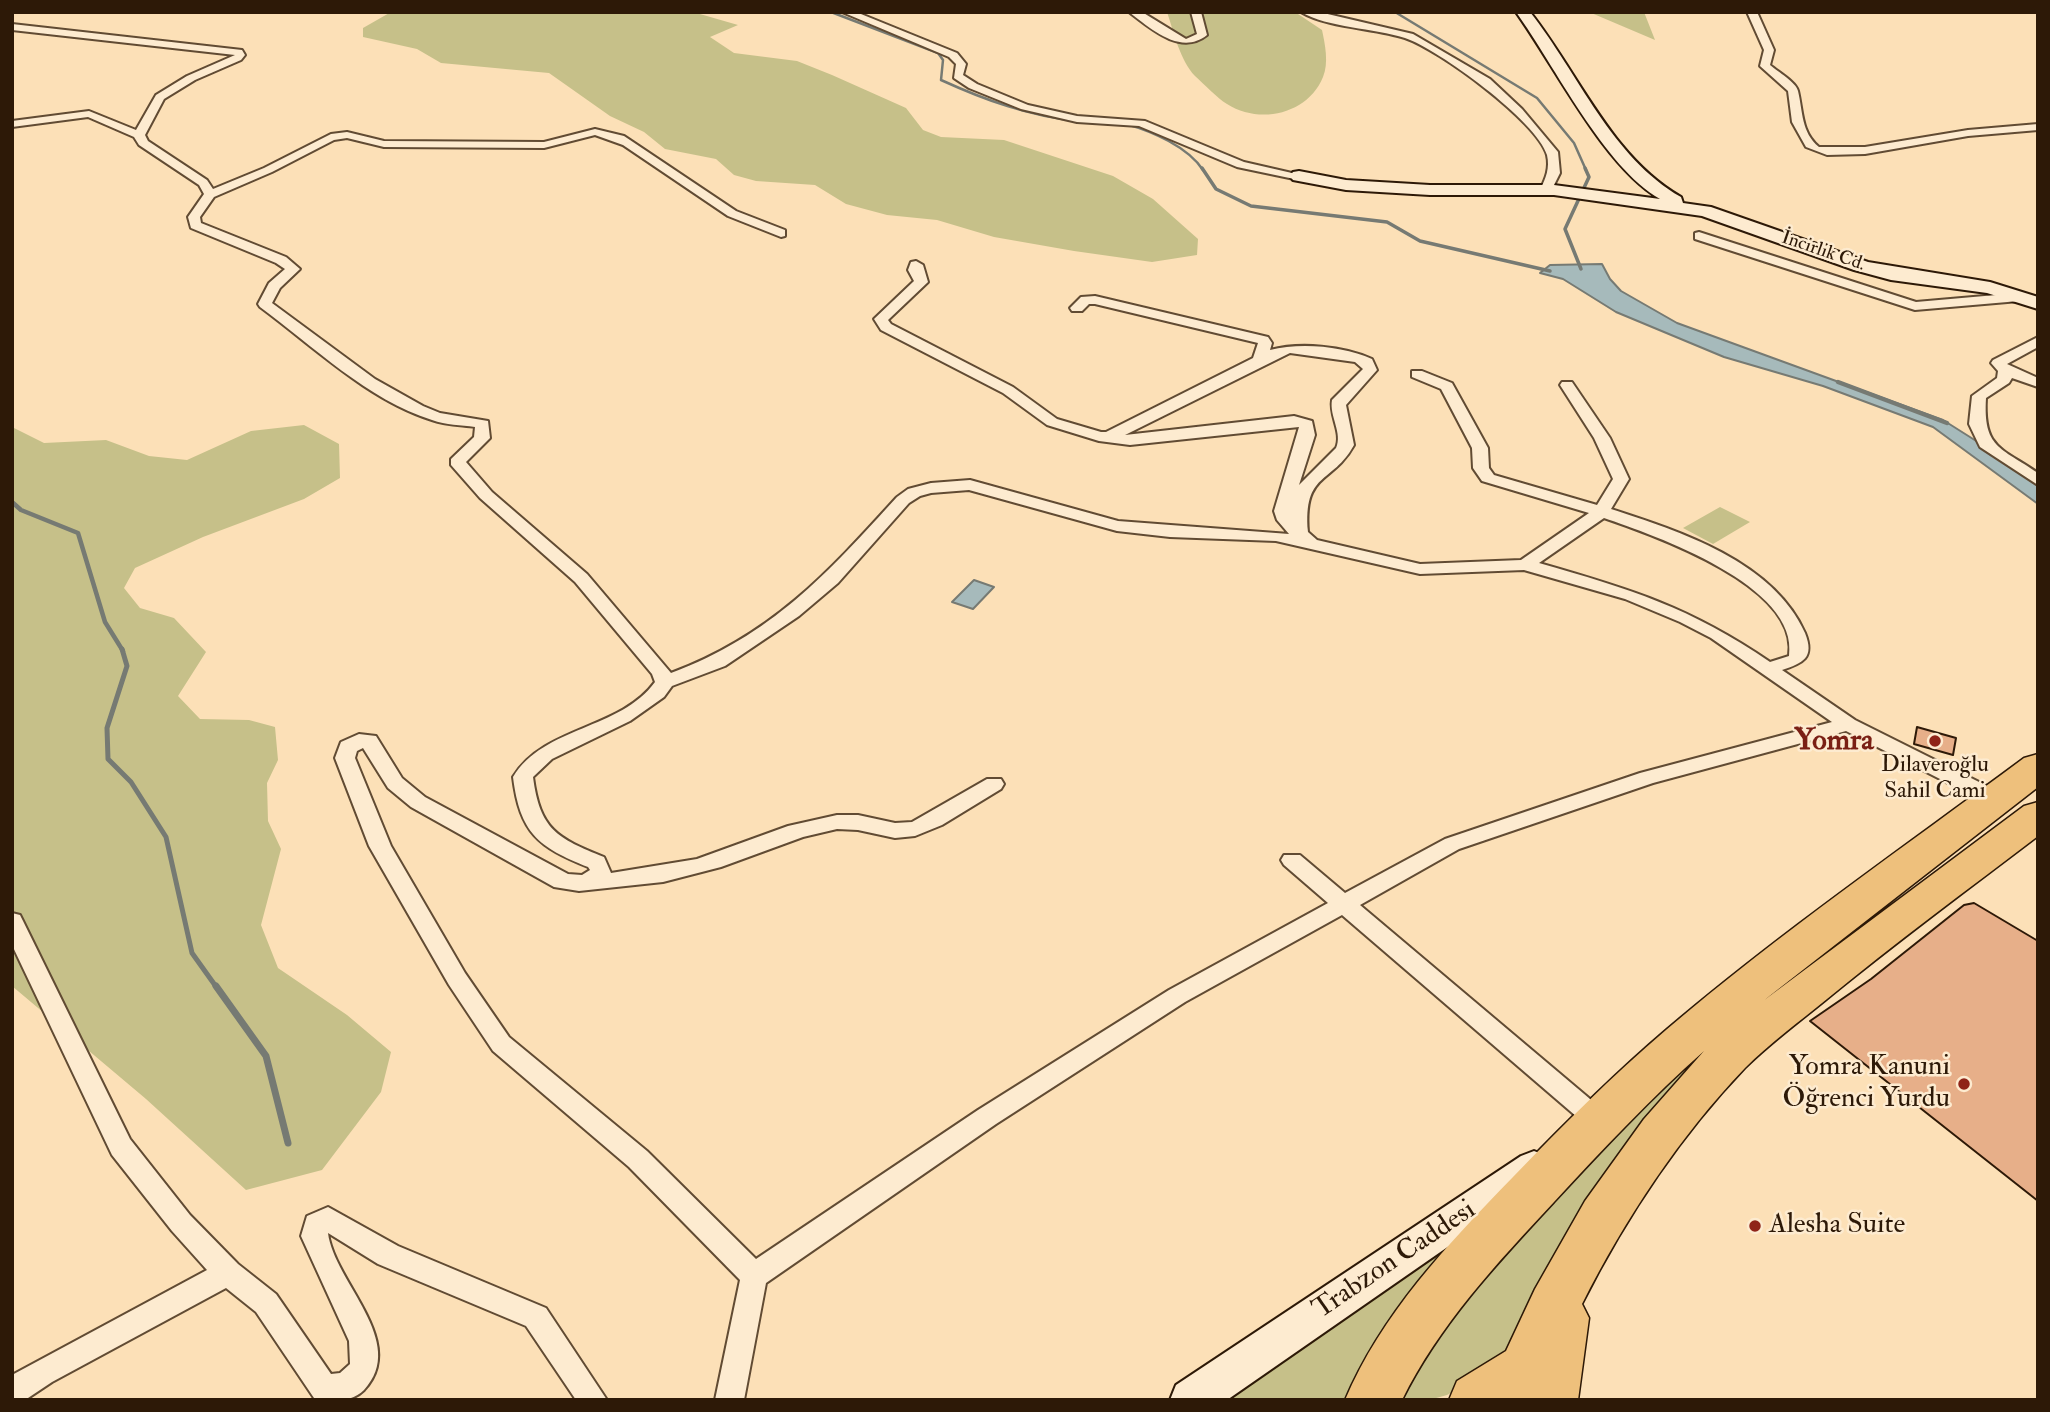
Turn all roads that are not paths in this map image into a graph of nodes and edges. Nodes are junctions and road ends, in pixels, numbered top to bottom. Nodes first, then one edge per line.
1 (847, 12) edge
2 (1134, 12) edge
3 (1196, 12) edge
4 (1307, 12) edge
5 (1367, 12) edge
6 (1523, 12) edge
7 (1752, 12) edge
8 (12, 27) edge
9 (1410, 36) junction
10 (12, 124) edge
11 (2038, 127) edge
12 (139, 135) junction
13 (1299, 176) joint
14 (1550, 190) junction
15 (210, 194) junction
16 (1704, 211) junction
17 (781, 233) dead end
18 (1699, 236) dead end
19 (916, 265) dead end
20 (2019, 297) junction
21 (2038, 303) edge
22 (1077, 308) dead end
23 (2038, 341) edge
24 (1260, 358) junction
25 (2005, 370) junction
26 (1417, 374) dead end
27 (2038, 383) edge
28 (1567, 385) dead end
29 (1109, 437) junction
30 (2038, 480) edge
31 (1600, 513) junction
32 (1306, 539) junction
33 (1525, 565) junction
34 (1767, 669) junction
35 (665, 682) junction
36 (1848, 724) junction
37 (2038, 767) edge
38 (994, 784) dead end
39 (1996, 799) junction
40 (2038, 816) edge
41 (1292, 860) dead end
42 (593, 881) junction
43 (1341, 903) junction
44 (12, 920) edge
45 (1600, 1122) junction
46 (228, 1273) junction
47 (754, 1276) junction
48 (1529, 1390) edge
49 (12, 1392) edge
50 (593, 1400) edge
51 (729, 1400) edge
52 (1191, 1400) edge
53 (1373, 1400) edge
54 (1477, 1400) edge

1 - 13 street
2 - 3 street
4 - 9 street
5 - 9 street
6 - 16 street
7 - 11 street
8 - 12 street
9 - 14 street
10 - 12 street
12 - 15 street
13 - 14 street, İncirlik Cd.
14 - 16 street, İncirlik Cd.
15 - 17 street
15 - 35 street
16 - 20 street, İncirlik Cd.
18 - 20 street
19 - 29 street
20 - 21 street, İncirlik Cd.
22 - 24 street
23 - 25 street
24 - 29 street
24 - 32 street
25 - 27 street
25 - 30 street
26 - 31 street
28 - 31 street
29 - 32 street
31 - 33 street
31 - 34 street
32 - 33 street
32 - 35 street
33 - 34 street
34 - 36 street
35 - 42 street
36 - 39 street
36 - 43 street
37 - 39 highway
38 - 42 street
39 - 45 highway
40 - 48 highway
41 - 43 street
42 - 47 street
43 - 45 street
43 - 47 street
44 - 46 street
45 - 52 street, Trabzon Caddesi
45 - 53 highway
46 - 49 street
46 - 50 street
47 - 51 street
48 - 54 highway

